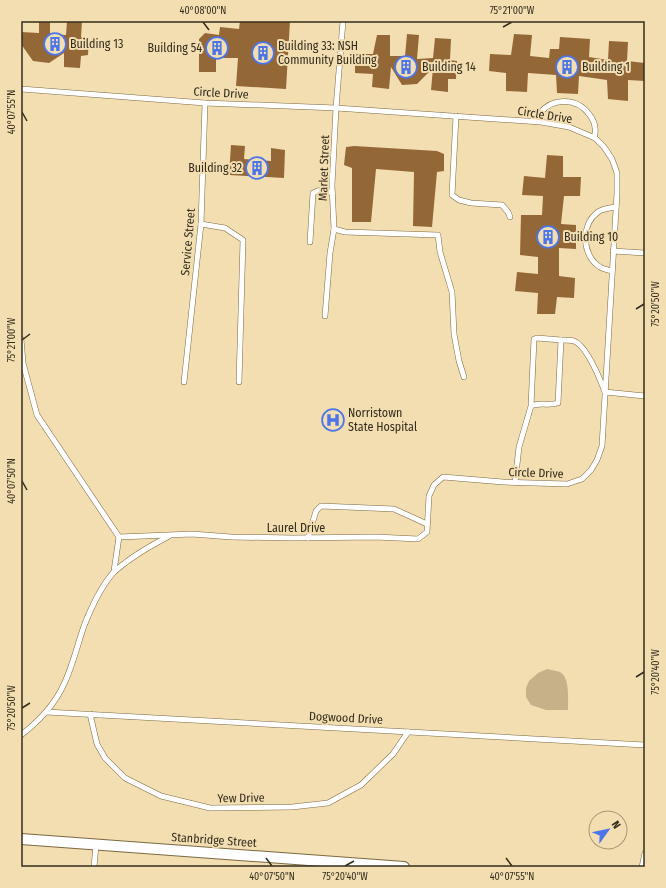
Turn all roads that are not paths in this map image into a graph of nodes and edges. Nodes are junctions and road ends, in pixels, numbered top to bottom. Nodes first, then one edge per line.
1 (343, 21) edge
2 (21, 89) edge
3 (205, 103) junction
4 (336, 108) junction
5 (456, 116) junction
6 (535, 121) junction
7 (594, 137) junction
8 (332, 193) junction
9 (616, 207) junction
10 (510, 217) dead end
11 (201, 224) junction
12 (334, 229) junction
13 (310, 242) dead end
14 (613, 251) junction
15 (645, 253) edge
16 (612, 271) junction
17 (324, 316) dead end
18 (21, 339) edge
19 (562, 340) junction
20 (464, 377) dead end
21 (184, 382) dead end
22 (240, 382) dead end
23 (605, 392) junction
24 (645, 396) edge
25 (531, 406) junction
26 (515, 482) junction
27 (427, 524) junction
28 (173, 535) junction
29 (120, 537) junction
30 (308, 538) junction
31 (418, 539) joint
32 (114, 571) junction
33 (46, 712) junction
34 (90, 714) junction
35 (408, 732) junction
36 (21, 735) edge
37 (645, 745) edge
38 (21, 840) edge
39 (96, 845) junction
40 (645, 853) edge
41 (94, 867) edge
42 (404, 867) edge
43 (642, 867) edge

1 - 4 lane, Market Street
2 - 3 lane, Circle Drive
3 - 4 lane, Circle Drive
3 - 11 lane, Service Street
4 - 5 lane, Circle Drive
4 - 8 lane, Market Street
5 - 6 lane, Circle Drive
5 - 10 lane
6 - 7 lane, Circle Drive
6 - 7 lane
7 - 9 lane, Circle Drive
8 - 12 lane, Market Street
8 - 13 lane
9 - 14 lane, Circle Drive
9 - 16 lane
11 - 21 lane, Service Street
11 - 22 lane
12 - 17 lane, Market Street
12 - 20 lane
14 - 15 lane
14 - 16 lane, Circle Drive
16 - 23 lane, Circle Drive
18 - 29 lane
19 - 23 lane
19 - 25 lane
19 - 25 lane
23 - 24 lane
23 - 26 lane, Circle Drive
25 - 26 lane
26 - 27 lane, Circle Drive
27 - 30 lane
27 - 31 lane, Circle Drive
28 - 29 lane, Laurel Drive
28 - 30 lane, Laurel Drive
28 - 32 lane, Laurel Drive
29 - 32 lane, Laurel Drive
30 - 31 lane, Laurel Drive
32 - 33 lane, Laurel Drive
33 - 34 lane, Dogwood Drive
33 - 36 lane, Laurel Drive
34 - 35 lane, Dogwood Drive
34 - 35 lane, Yew Drive
35 - 37 lane, Dogwood Drive
38 - 39 street, Stanbridge Street
39 - 41 lane
39 - 42 street, Stanbridge Street
40 - 43 lane

